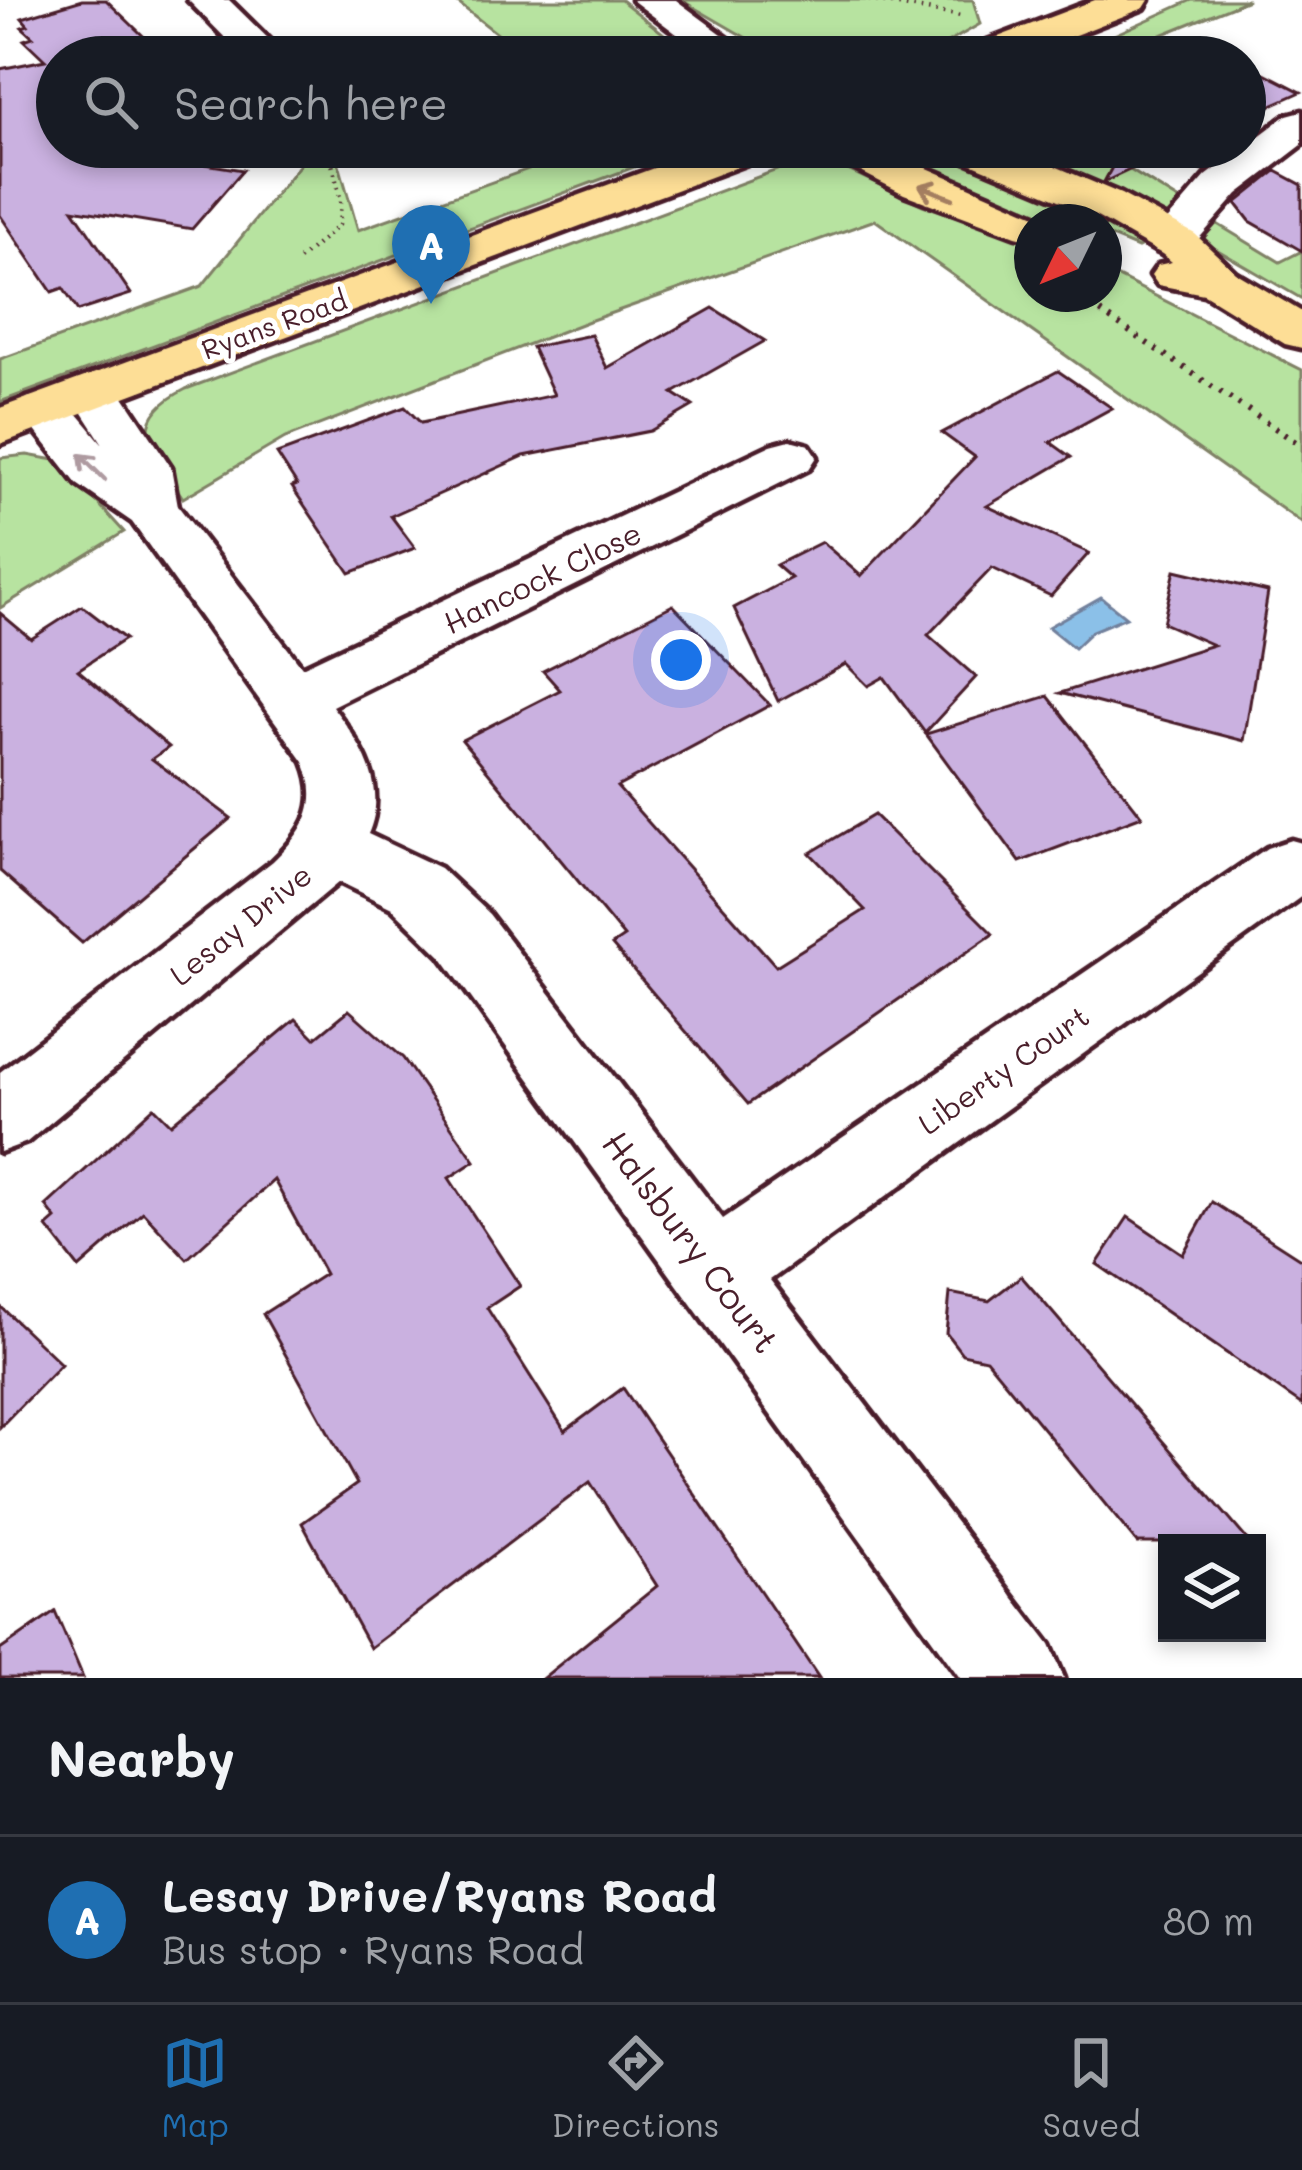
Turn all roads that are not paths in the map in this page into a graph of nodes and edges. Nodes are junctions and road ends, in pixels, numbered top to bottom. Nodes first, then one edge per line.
1 (207, 0) edge
2 (651, 0) edge
3 (1130, 0) edge
4 (245, 36) edge
5 (703, 36) edge
6 (1037, 36) edge
7 (1302, 124) edge
8 (1266, 151) edge
9 (695, 168) edge
10 (886, 168) edge
11 (1022, 168) edge
12 (1244, 168) edge
13 (1014, 219) edge
14 (1172, 241) junction
15 (1122, 256) edge
16 (1218, 282) junction
17 (1302, 333) edge
18 (95, 391) junction
19 (23, 418) edge
20 (790, 457) dead end
21 (151, 509) junction
22 (293, 698) junction
23 (331, 847) junction
24 (1280, 858) edge
25 (0, 1117) edge
26 (715, 1272) junction
27 (1017, 1678) edge

1 - 4 street
2 - 5 street
3 - 6 main road
7 - 8 street
9 - 18 main road, Ryans Road
13 -> 10 main road
11 - 14 main road
12 - 14 street
14 - 16 main road
15 - 16 main road
16 - 17 main road
18 - 19 main road, Ryans Road
18 - 21 street, Lesay Drive
21 -> 19 street, Lesay Drive
20 - 22 street, Hancock Close
21 - 22 street, Lesay Drive
22 - 23 street, Lesay Drive
23 - 25 street, Lesay Drive
23 - 26 street, Halsbury Court
24 - 26 street, Liberty Court
26 - 27 street, Halsbury Court

